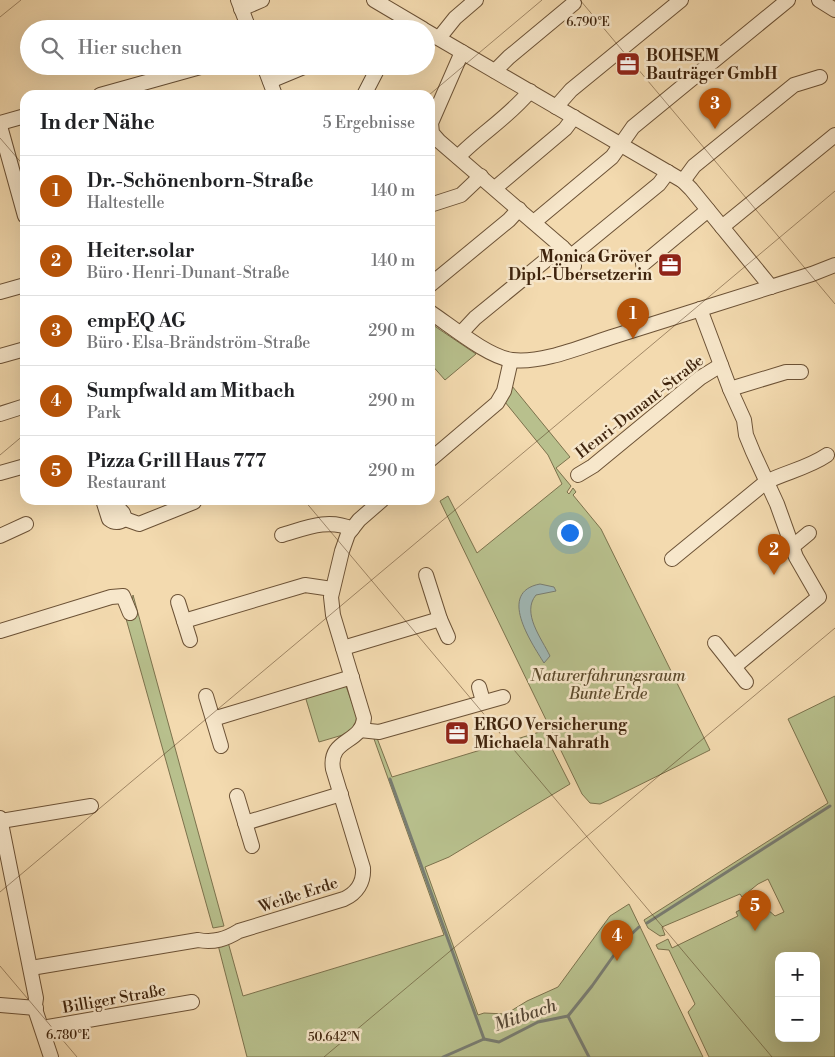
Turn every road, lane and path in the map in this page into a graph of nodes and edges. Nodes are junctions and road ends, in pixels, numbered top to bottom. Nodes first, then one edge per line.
1 (262, 0) edge
2 (374, 0) edge
3 (476, 0) edge
4 (680, 0) edge
5 (788, 0) edge
6 (818, 0) edge
7 (574, 3) dead end
8 (239, 4) edge
9 (835, 10) edge
10 (245, 20) edge
11 (396, 20) edge
12 (435, 36) edge
13 (439, 38) junction
14 (462, 52) junction
15 (496, 71) junction
16 (172, 75) edge
17 (268, 75) edge
18 (284, 75) edge
19 (374, 75) edge
20 (820, 77) dead end
21 (270, 81) junction
22 (118, 90) edge
23 (273, 90) edge
24 (367, 90) edge
25 (530, 91) junction
26 (556, 107) junction
27 (435, 114) edge
28 (574, 117) junction
29 (20, 118) edge
30 (0, 125) edge
31 (835, 135) edge
32 (435, 138) edge
33 (621, 144) junction
34 (458, 157) junction
35 (668, 172) junction
36 (480, 176) junction
37 (683, 181) junction
38 (495, 188) junction
39 (20, 198) edge
40 (435, 204) edge
41 (519, 209) junction
42 (708, 210) junction
43 (534, 222) junction
44 (722, 227) junction
45 (569, 257) junction
46 (642, 264) dead end
47 (835, 265) edge
48 (435, 281) edge
49 (20, 286) edge
50 (771, 287) junction
51 (0, 292) edge
52 (700, 309) junction
53 (435, 315) edge
54 (461, 333) junction
55 (20, 350) edge
56 (0, 356) edge
57 (511, 360) junction
58 (721, 365) junction
59 (801, 372) dead end
60 (730, 389) junction
61 (20, 408) edge
62 (0, 414) edge
63 (826, 455) dead end
64 (435, 456) edge
65 (20, 467) edge
66 (0, 473) edge
67 (578, 475) dead end
68 (766, 482) junction
69 (105, 505) edge
70 (116, 505) edge
71 (187, 505) edge
72 (377, 505) edge
73 (125, 519) junction
74 (26, 524) dead end
75 (352, 529) junction
76 (809, 533) dead end
77 (282, 535) dead end
78 (0, 536) edge
79 (792, 547) junction
80 (672, 559) dead end
81 (426, 575) dead end
82 (332, 589) junction
83 (178, 602) dead end
84 (130, 613) dead end
85 (440, 619) junction
86 (184, 621) junction
87 (1, 628) edge
88 (448, 637) dead end
89 (190, 640) dead end
90 (714, 643) dead end
91 (343, 648) junction
92 (734, 667) junction
93 (352, 677) junction
94 (746, 682) dead end
95 (479, 686) dead end
96 (206, 696) dead end
97 (503, 697) dead end
98 (483, 701) junction
99 (213, 719) junction
100 (360, 730) junction
101 (222, 746) dead end
102 (341, 794) junction
103 (237, 796) dead end
104 (91, 806) dead end
105 (0, 820) edge
106 (245, 823) junction
107 (252, 846) dead end
108 (5, 868) edge
109 (31, 968) junction
110 (192, 1002) dead end
111 (0, 1005) edge
112 (36, 1008) junction
113 (42, 1028) junction
114 (50, 1057) edge

1 - 8 street
2 - 11 street
3 - 13 street
4 - 26 street
5 - 33 street
6 - 9 street
7 - 15 street
8 - 10 street
12 - 13 street
13 - 14 street
14 - 15 street
14 - 27 street
15 - 25 street
16 - 22 street
17 - 21 street
18 - 21 street
19 - 24 street
20 - 37 street
21 - 23 street
25 - 26 street
25 - 34 street
26 - 28 street
28 - 33 street
28 - 38 street
29 - 30 street
30 - 39 street
31 - 44 street
32 - 34 street
33 - 35 street
33 - 43 street
34 - 36 street
35 - 37 street
35 - 45 street
36 - 38 street
36 - 40 street
37 - 42 street
38 - 41 street
41 - 43 street
41 - 48 street
42 - 44 street
42 - 46 street
43 - 45 street
44 - 50 street
45 - 54 street
47 - 50 street
49 - 51 street
50 - 52 street
52 - 57 street
52 - 58 street, Henri-Dunant-Straße
53 - 54 street
54 - 57 street
55 - 56 street
57 - 64 street
58 - 60 street, Henri-Dunant-Straße
58 - 67 street, Henri-Dunant-Straße
59 - 60 street
60 - 68 street, Henri-Dunant-Straße
61 - 62 street
63 - 68 street
65 - 66 street
68 - 79 street, Henri-Dunant-Straße
68 - 80 street
69 - 73 street
70 - 73 street
71 - 73 street
72 - 75 street
74 - 78 street
75 - 77 street
75 - 82 street
76 - 79 street
79 - 92 street, Henri-Dunant-Straße
81 - 85 street
82 - 86 street
82 - 91 street
83 - 86 street
84 - 87 street
85 - 88 street
85 - 91 street
86 - 89 street
90 - 92 street
91 - 93 street
92 - 94 street
93 - 99 street
93 - 100 street
95 - 98 street
96 - 99 street
97 - 98 street
98 - 100 street
99 - 101 street
100 - 102 street, Weiße Erde
102 - 106 street
102 - 109 street, Weiße Erde
103 - 106 street
104 - 105 street
105 - 108 street
106 - 107 street
108 - 109 street
109 - 112 street
110 - 113 street, Billiger Straße
111 - 112 street
112 - 113 street
113 - 114 street

